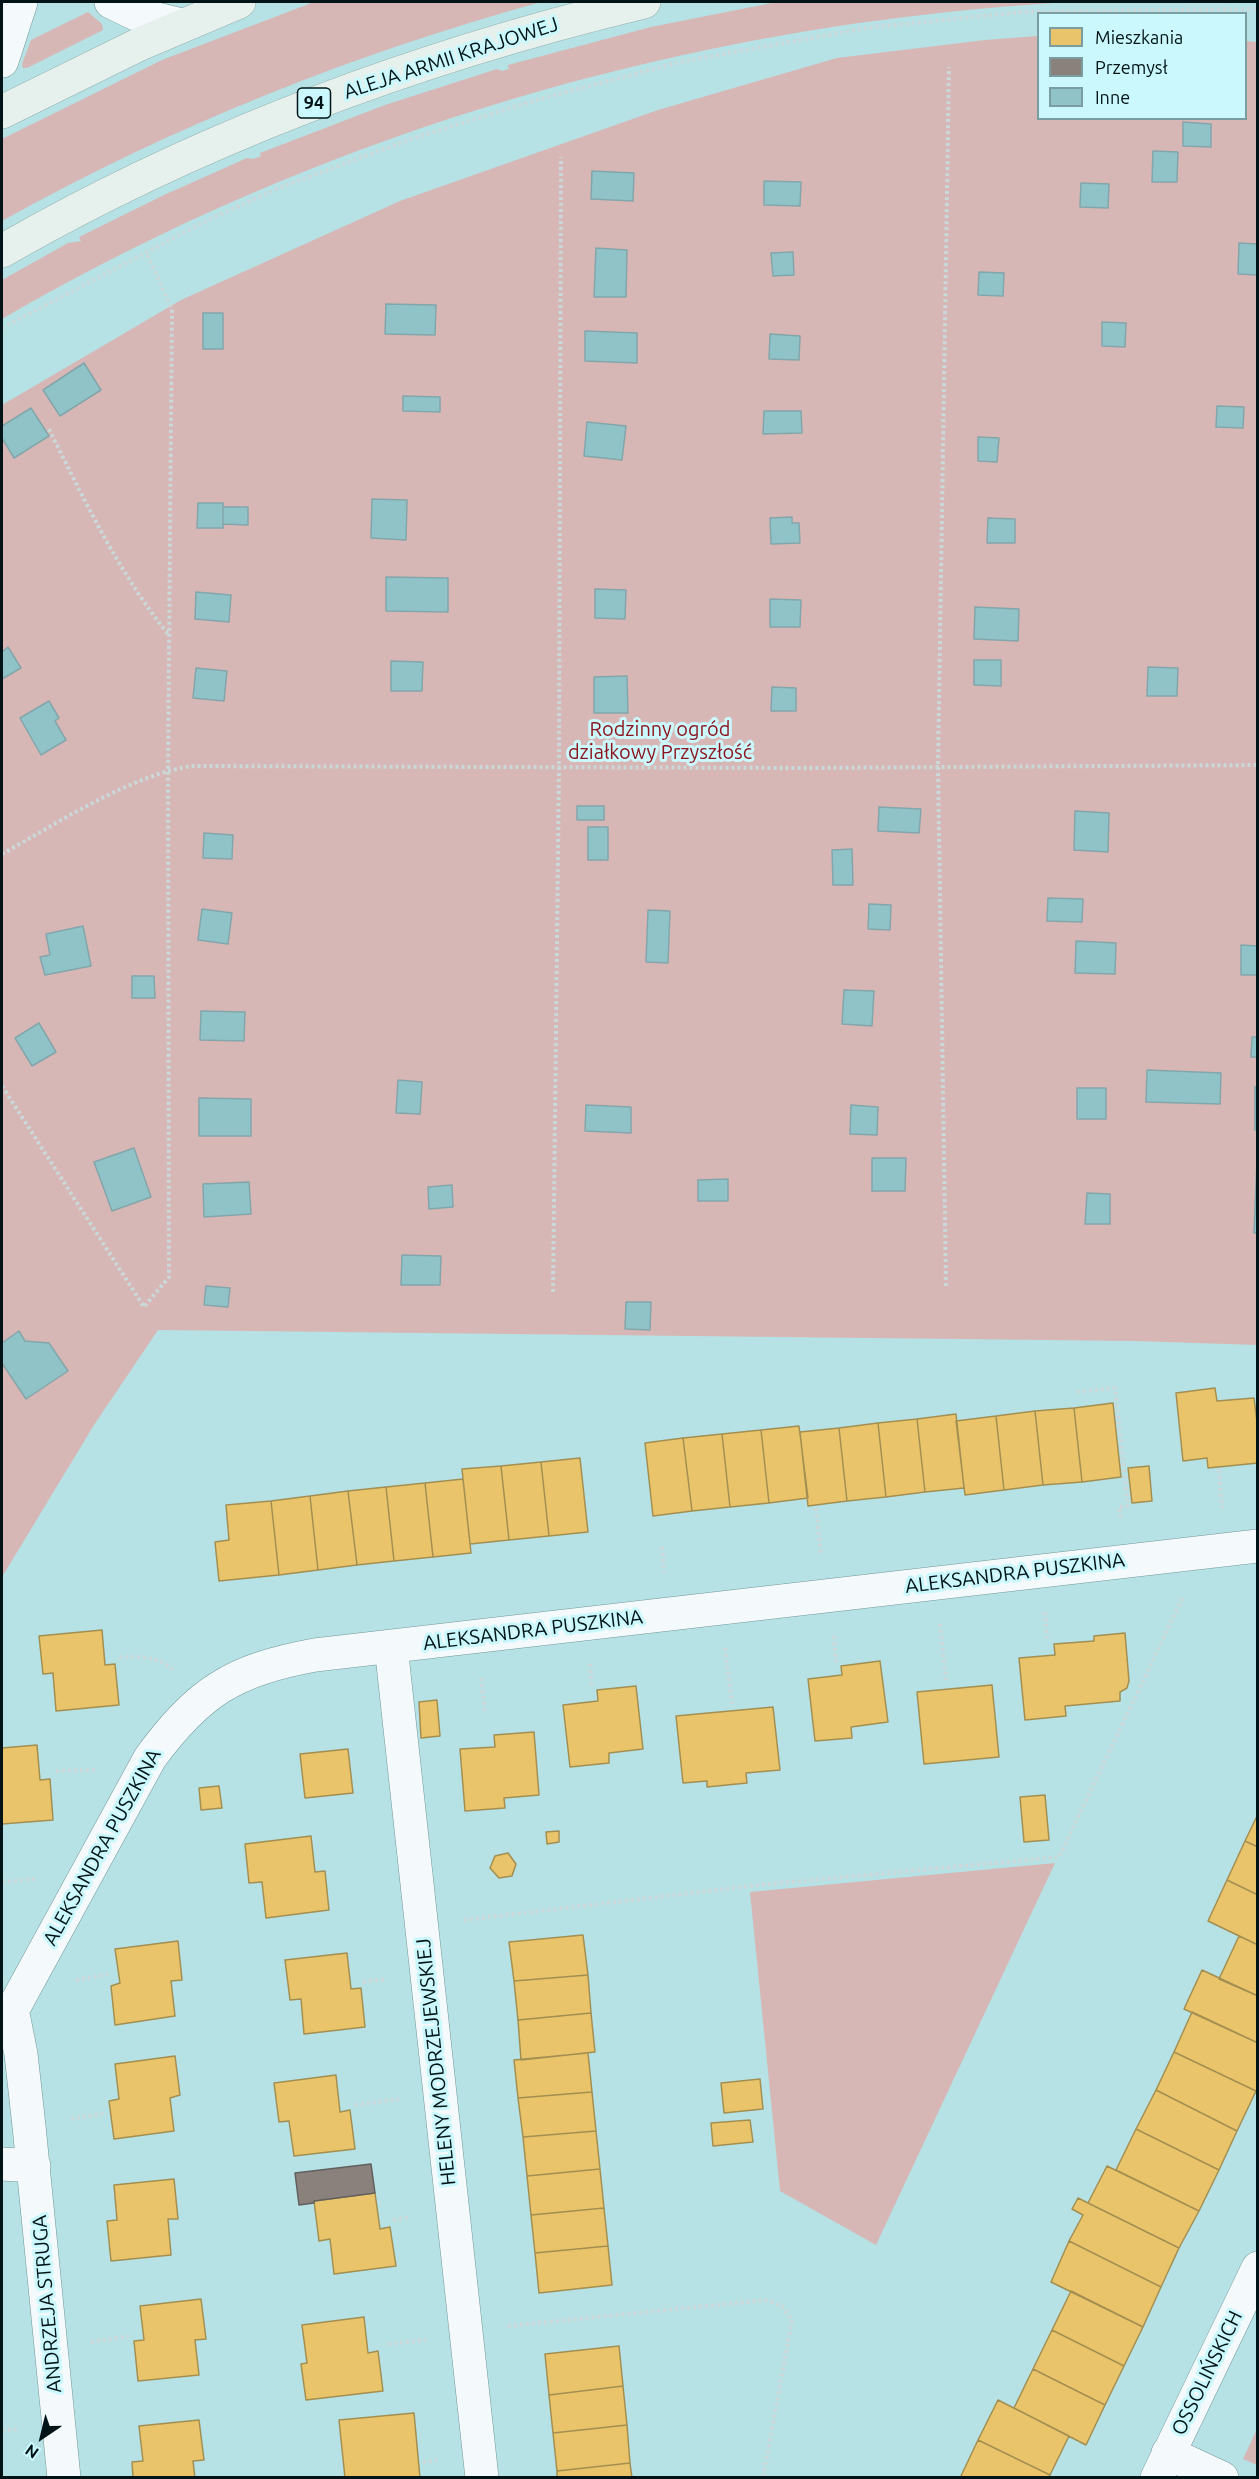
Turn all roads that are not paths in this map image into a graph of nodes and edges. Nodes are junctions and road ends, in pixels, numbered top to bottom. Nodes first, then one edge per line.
1 (21, 2) edge
2 (111, 2) edge
3 (239, 2) edge
4 (644, 2) edge
5 (182, 25) junction
6 (2, 61) edge
7 (2, 112) edge
8 (2, 250) edge
9 (1257, 1546) edge
10 (390, 1646) junction
11 (7, 2019) edge
12 (2, 2164) edge
13 (34, 2166) junction
14 (1257, 2268) edge
15 (1163, 2465) edge
16 (64, 2478) edge
17 (482, 2478) edge
18 (1222, 2478) edge

1 - 6 street
2 - 5 street
3 - 5 main road
4 - 8 main road, ALEJA ARMII KRAJOWEJ / 94
5 - 7 main road
9 - 10 street, ALEKSANDRA PUSZKINA
10 - 11 street, ALEKSANDRA PUSZKINA
10 - 17 street, HELENY MODRZEJEWSKIEJ
11 - 13 street, ANDRZEJA STRUGA
12 - 13 street
13 - 16 street, ANDRZEJA STRUGA
14 - 15 street, OSSOLIŃSKICH
15 - 18 street

